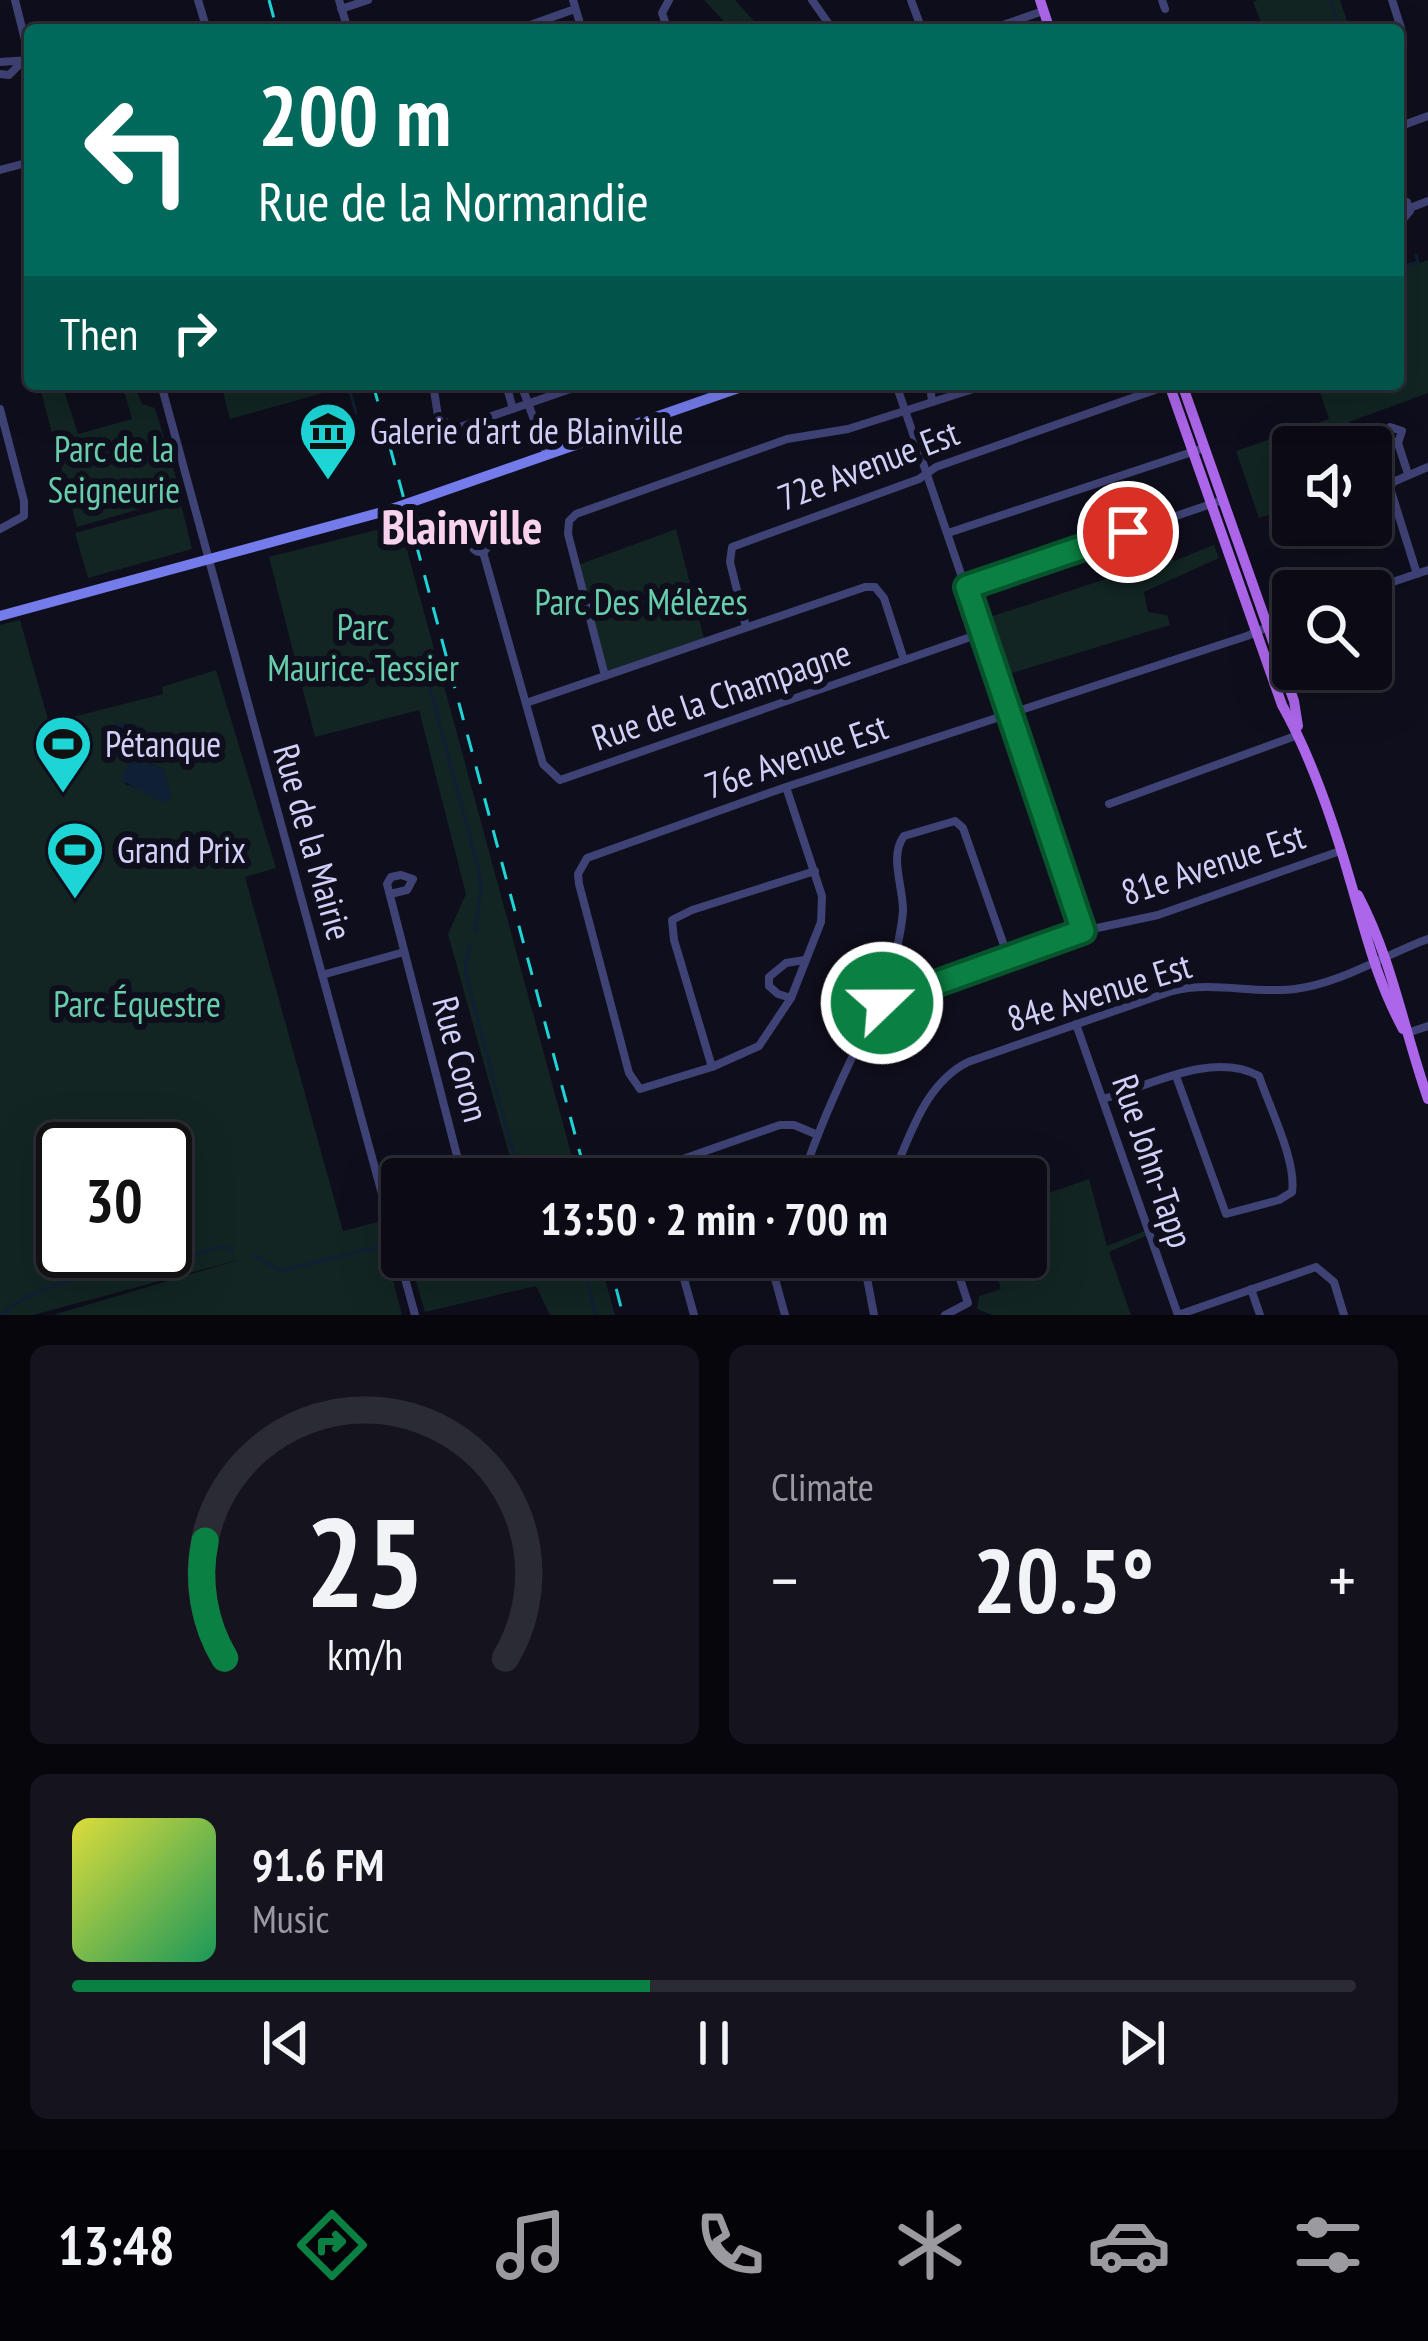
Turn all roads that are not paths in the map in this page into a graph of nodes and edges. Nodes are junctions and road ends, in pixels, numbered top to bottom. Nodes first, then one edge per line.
1 (15, 0) edge
2 (368, 0) edge
3 (340, 4) edge
4 (574, 4) edge
5 (1041, 5) edge
6 (529, 24) edge
7 (1001, 24) edge
8 (24, 56) edge
9 (1404, 201) edge
10 (1428, 201) edge
11 (1410, 208) junction
12 (1404, 216) edge
13 (162, 390) edge
14 (434, 390) edge
15 (508, 390) edge
16 (523, 390) edge
17 (569, 390) edge
18 (726, 390) edge
19 (898, 390) edge
20 (931, 390) edge
21 (953, 390) edge
22 (970, 390) edge
23 (1153, 390) edge
24 (1172, 390) edge
25 (1183, 390) edge
26 (954, 395) junction
27 (932, 402) junction
28 (528, 405) junction
29 (0, 409) edge
30 (514, 409) junction
31 (905, 411) junction
32 (1398, 443) dead end
33 (1198, 450) junction
34 (547, 455) junction
35 (1428, 467) edge
36 (927, 473) junction
37 (1408, 474) junction
38 (1217, 502) junction
39 (0, 529) edge
40 (948, 533) junction
41 (482, 552) dead end
42 (208, 560) junction
43 (1428, 570) edge
44 (1417, 574) junction
45 (1392, 582) edge
46 (967, 587) junction
47 (0, 616) edge
48 (1272, 625) edge
49 (746, 627) junction
50 (1262, 629) junction
51 (982, 633) junction
52 (904, 660) junction
53 (605, 676) junction
54 (526, 704) junction
55 (1008, 713) junction
56 (1299, 735) junction
57 (786, 787) junction
58 (1109, 805) dead end
59 (1340, 851) junction
60 (816, 870) junction
61 (390, 894) dead end
62 (1083, 931) junction
63 (1428, 939) edge
64 (404, 952) junction
65 (1008, 957) junction
66 (806, 960) junction
67 (1378, 960) junction
68 (322, 975) junction
69 (898, 995) junction
70 (791, 998) junction
71 (1076, 1024) junction
72 (1428, 1026) edge
73 (1404, 1031) junction
74 (712, 1067) junction
75 (1176, 1076) junction
76 (1428, 1099) edge
77 (1102, 1100) junction
78 (818, 1135) junction
79 (458, 1158) edge
80 (686, 1158) edge
81 (810, 1158) edge
82 (901, 1158) edge
83 (684, 1278) edge
84 (775, 1278) edge
85 (866, 1278) edge
86 (960, 1278) edge
87 (1251, 1289) junction
88 (415, 1315) edge
89 (694, 1315) edge
90 (785, 1315) edge
91 (874, 1315) edge
92 (945, 1315) edge
93 (1178, 1315) edge
94 (1260, 1315) edge
95 (1345, 1315) edge

1 - 8 street
2 - 3 street
4 - 6 street
5 - 7 street
9 - 11 street
10 - 11 street
11 - 12 street
13 - 42 street, Rue de la Mairie
14 - 30 street
15 - 30 street
16 - 28 street
17 - 28 street
18 - 34 street
19 - 31 street
20 - 27 street
21 - 26 street
22 - 26 street
23 - 36 street, 72e Avenue Est
24 - 33 main road
25 - 33 main road
26 - 27 street
27 - 31 street
28 - 30 street
28 - 34 street
29 - 39 street
31 - 36 street
31 - 53 street
32 - 37 street
33 - 38 main road
33 - 40 street
34 - 42 street
35 - 37 street
36 - 40 street
36 - 49 street, 72e Avenue Est
37 - 44 street
38 - 46 street
38 - 50 main road
40 - 46 street
41 - 54 street
42 - 47 street
42 - 68 street, Rue de la Mairie
43 - 44 street
44 - 45 street
46 - 51 street
48 - 50 street, 76e Avenue Est
49 - 52 street
49 - 53 street
50 - 55 street, 76e Avenue Est
50 - 56 main road
51 - 52 street, Rue de la Champagne
51 - 55 street
52 - 54 street, Rue de la Champagne
53 - 54 street
55 - 57 street, 76e Avenue Est
55 - 62 street
56 - 58 street
56 - 59 main road
57 - 60 street
57 - 74 street, 76e Avenue Est
59 - 62 street, 81e Avenue Est
59 - 67 main road
60 - 66 street
60 - 74 street
61 - 64 street, Rue Coron
62 - 65 street, 81e Avenue Est
63 - 67 street, 84e Avenue Est
64 - 68 street
64 - 79 street, Rue Coron
65 - 69 street, 81e Avenue Est
65 - 69 street
66 - 70 street
66 - 70 street
67 - 71 street, 84e Avenue Est
67 - 73 main road
68 - 88 street, Rue de la Mairie
69 - 78 street
70 - 74 street
71 - 77 street, Rue John-Tapp
71 - 82 street, 84e Avenue Est
72 - 73 street
73 - 76 main road
75 - 75 street
75 - 77 street
77 - 93 street, Rue John-Tapp
78 - 80 street
78 - 81 street
83 - 89 street
84 - 90 street
85 - 91 street
86 - 92 street
87 - 93 street
87 - 94 street
87 - 95 street

